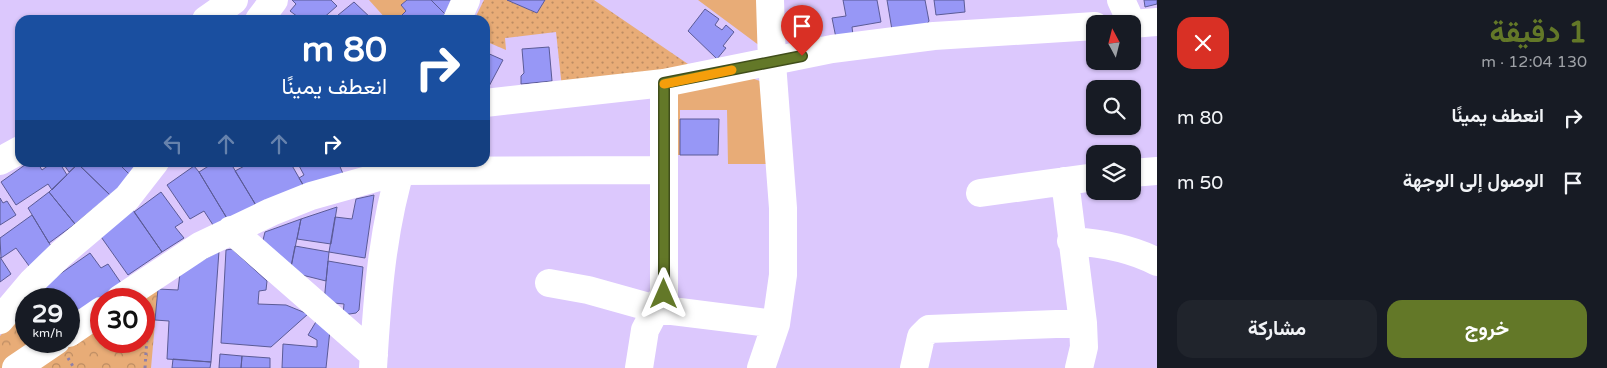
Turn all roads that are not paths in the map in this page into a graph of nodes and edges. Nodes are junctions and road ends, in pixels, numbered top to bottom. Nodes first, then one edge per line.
1 (234, 0) edge
2 (466, 0) edge
3 (770, 0) edge
4 (1120, 0) edge
5 (213, 15) edge
6 (459, 15) edge
7 (1128, 15) edge
8 (1157, 22) edge
9 (1141, 23) edge
10 (1086, 27) edge
11 (772, 63) junction
12 (664, 83) junction
13 (490, 102) edge
14 (15, 153) edge
15 (0, 161) edge
16 (151, 167) edge
17 (402, 167) edge
18 (664, 170) junction
19 (1157, 171) edge
20 (1141, 172) edge
21 (1086, 178) edge
22 (1065, 181) junction
23 (980, 193) dead end
24 (231, 230) junction
25 (1071, 241) junction
26 (1157, 262) edge
27 (549, 283) dead end
28 (137, 288) edge
29 (656, 309) junction
30 (0, 320) edge
31 (1083, 323) junction
32 (776, 324) junction
33 (38, 353) edge
34 (374, 361) edge
35 (16, 368) edge
36 (639, 368) edge
37 (761, 368) edge
38 (914, 368) edge
39 (1079, 368) edge

1 - 5 street
2 - 6 street
3 - 11 street
4 - 7 street
8 - 9 street
10 - 11 street
11 - 12 street
11 - 32 street
12 - 13 street
12 - 18 street
14 - 15 street
16 - 30 street
17 - 18 street
17 - 24 street
17 - 34 street
18 - 29 street
19 - 20 street
21 - 22 street
22 - 23 street
22 - 25 street
24 - 28 street
24 - 34 street
25 - 26 street
25 - 31 street
27 - 29 street
29 - 32 street
29 - 36 street
31 - 38 street
31 - 39 street
32 - 37 street
33 - 35 street

